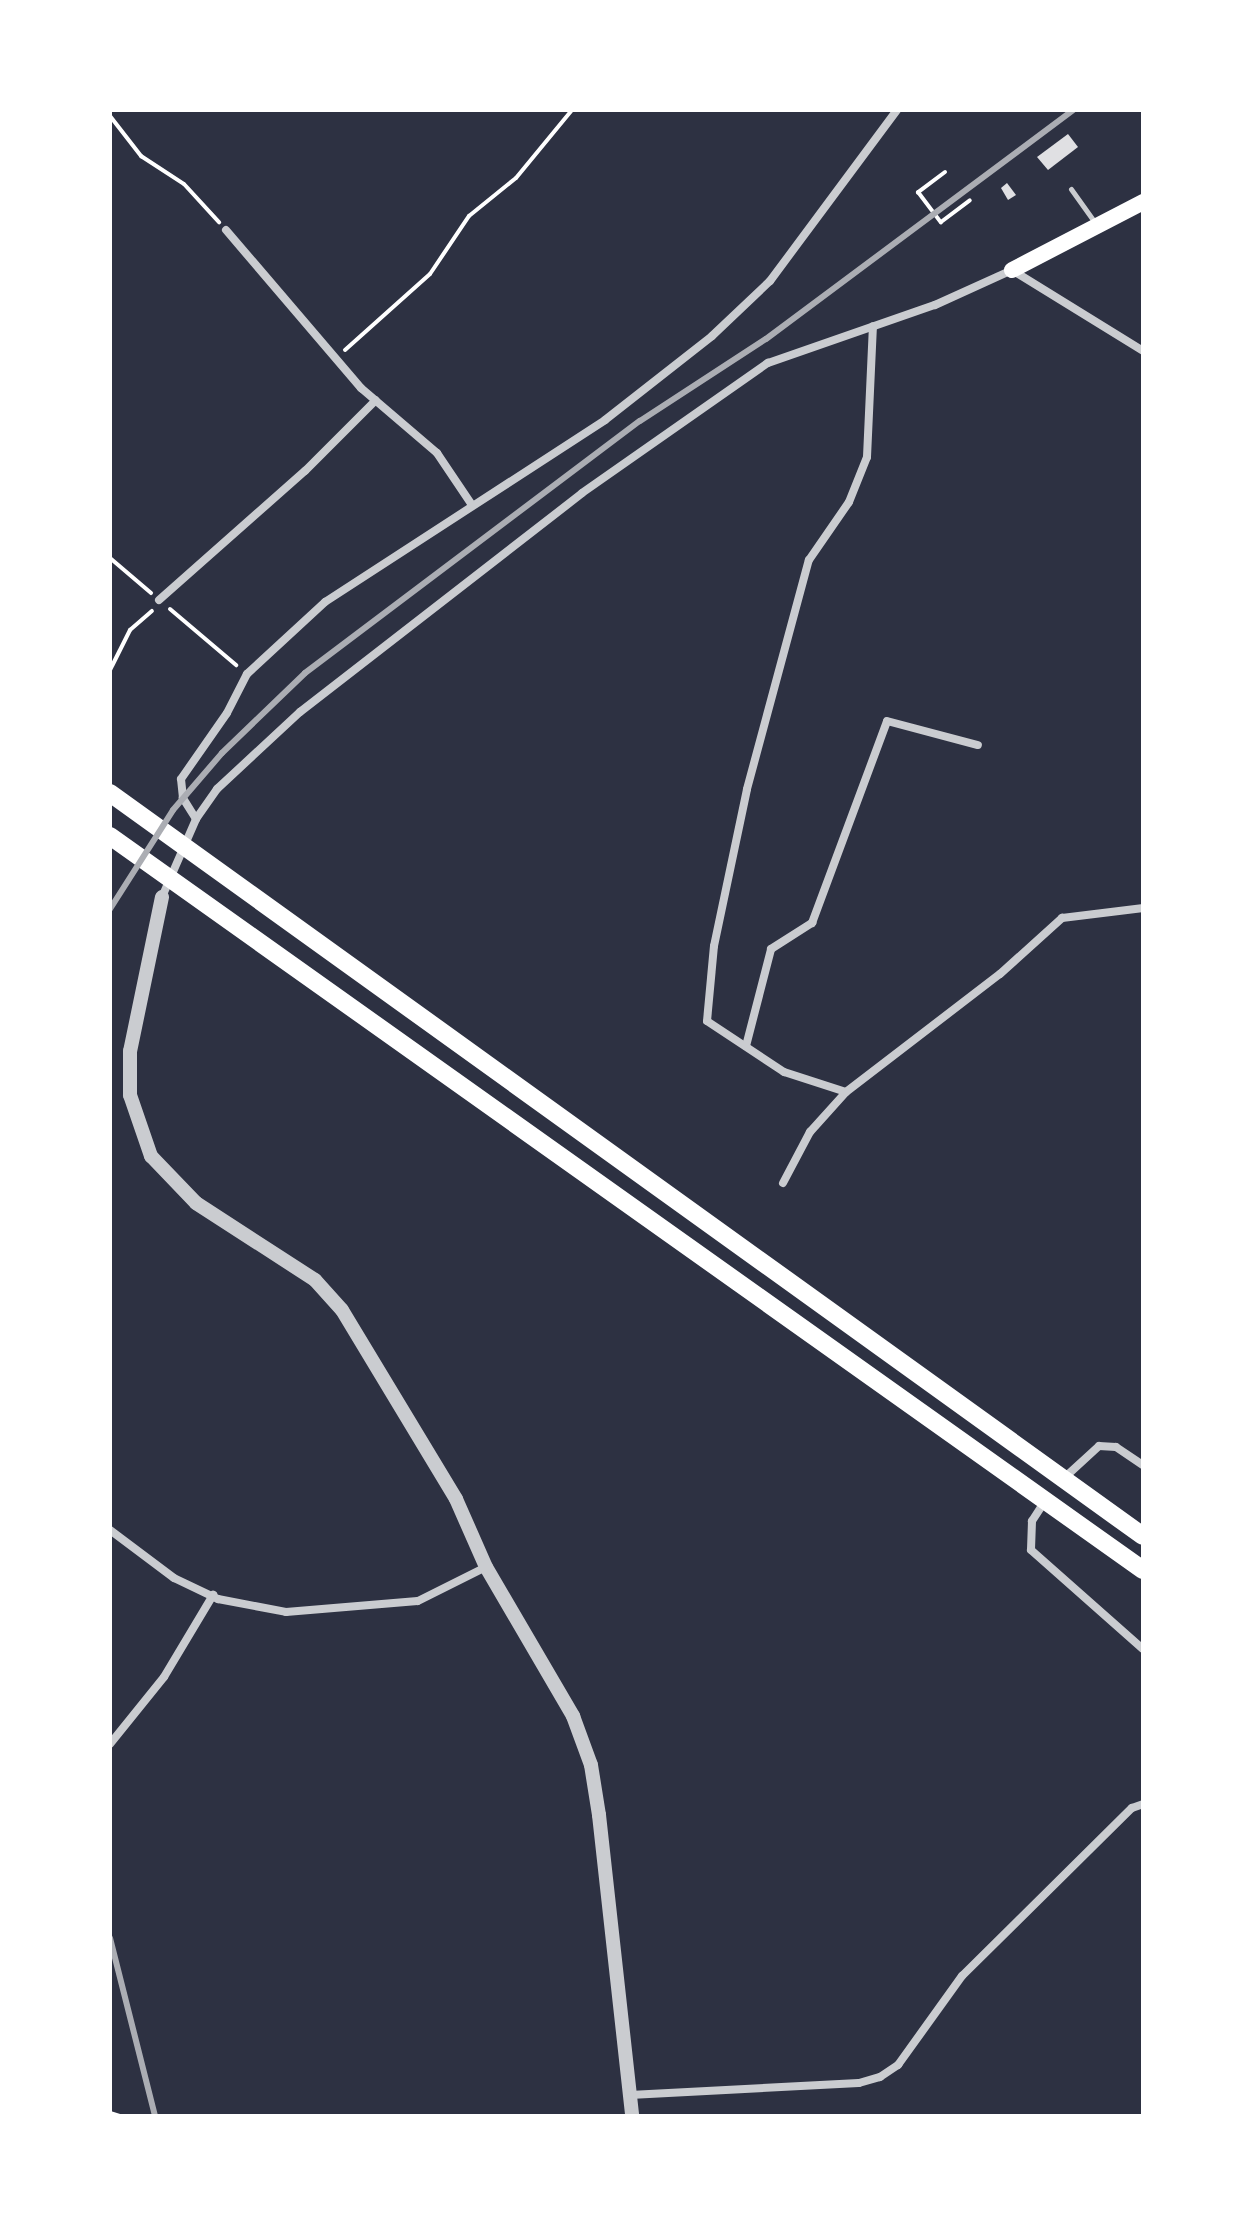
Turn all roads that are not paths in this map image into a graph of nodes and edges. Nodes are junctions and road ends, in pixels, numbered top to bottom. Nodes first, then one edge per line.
1 (897, 110) edge
2 (1071, 189) dead end
3 (1143, 202) edge
4 (1096, 224) junction
5 (226, 230) road end
6 (1012, 270) junction
7 (873, 326) junction
8 (1143, 351) edge
9 (376, 400) junction
10 (472, 505) junction
11 (159, 600) road end
12 (978, 745) dead end
13 (110, 793) edge
14 (196, 819) junction
15 (110, 836) edge
16 (162, 897) joint
17 (1143, 908) edge
18 (746, 1046) junction
19 (846, 1092) junction
20 (783, 1183) dead end
21 (1143, 1465) edge
22 (1063, 1480) junction
23 (1048, 1498) junction
24 (110, 1530) edge
25 (1143, 1536) edge
26 (486, 1567) junction
27 (1143, 1570) edge
28 (213, 1595) junction
29 (1143, 1649) edge
30 (110, 1744) edge
31 (1143, 1804) edge
32 (630, 2095) junction
33 (632, 2116) edge

1 - 10 street
2 - 4 lane
3 - 4 main road
4 - 6 main road
5 - 9 street
6 - 7 street
6 - 8 street
7 - 14 street
7 - 18 street
9 - 10 street
9 - 11 street
10 - 14 street
12 - 18 street
13 - 22 main road
14 - 16 street
15 - 23 main road
16 - 26 street
17 - 19 street
18 - 19 street
19 - 20 street
21 - 22 street
22 - 25 main road
23 - 27 main road
23 - 29 street
24 - 28 street
26 - 28 street
26 - 32 street
28 - 30 street
31 - 32 street
32 - 33 street

